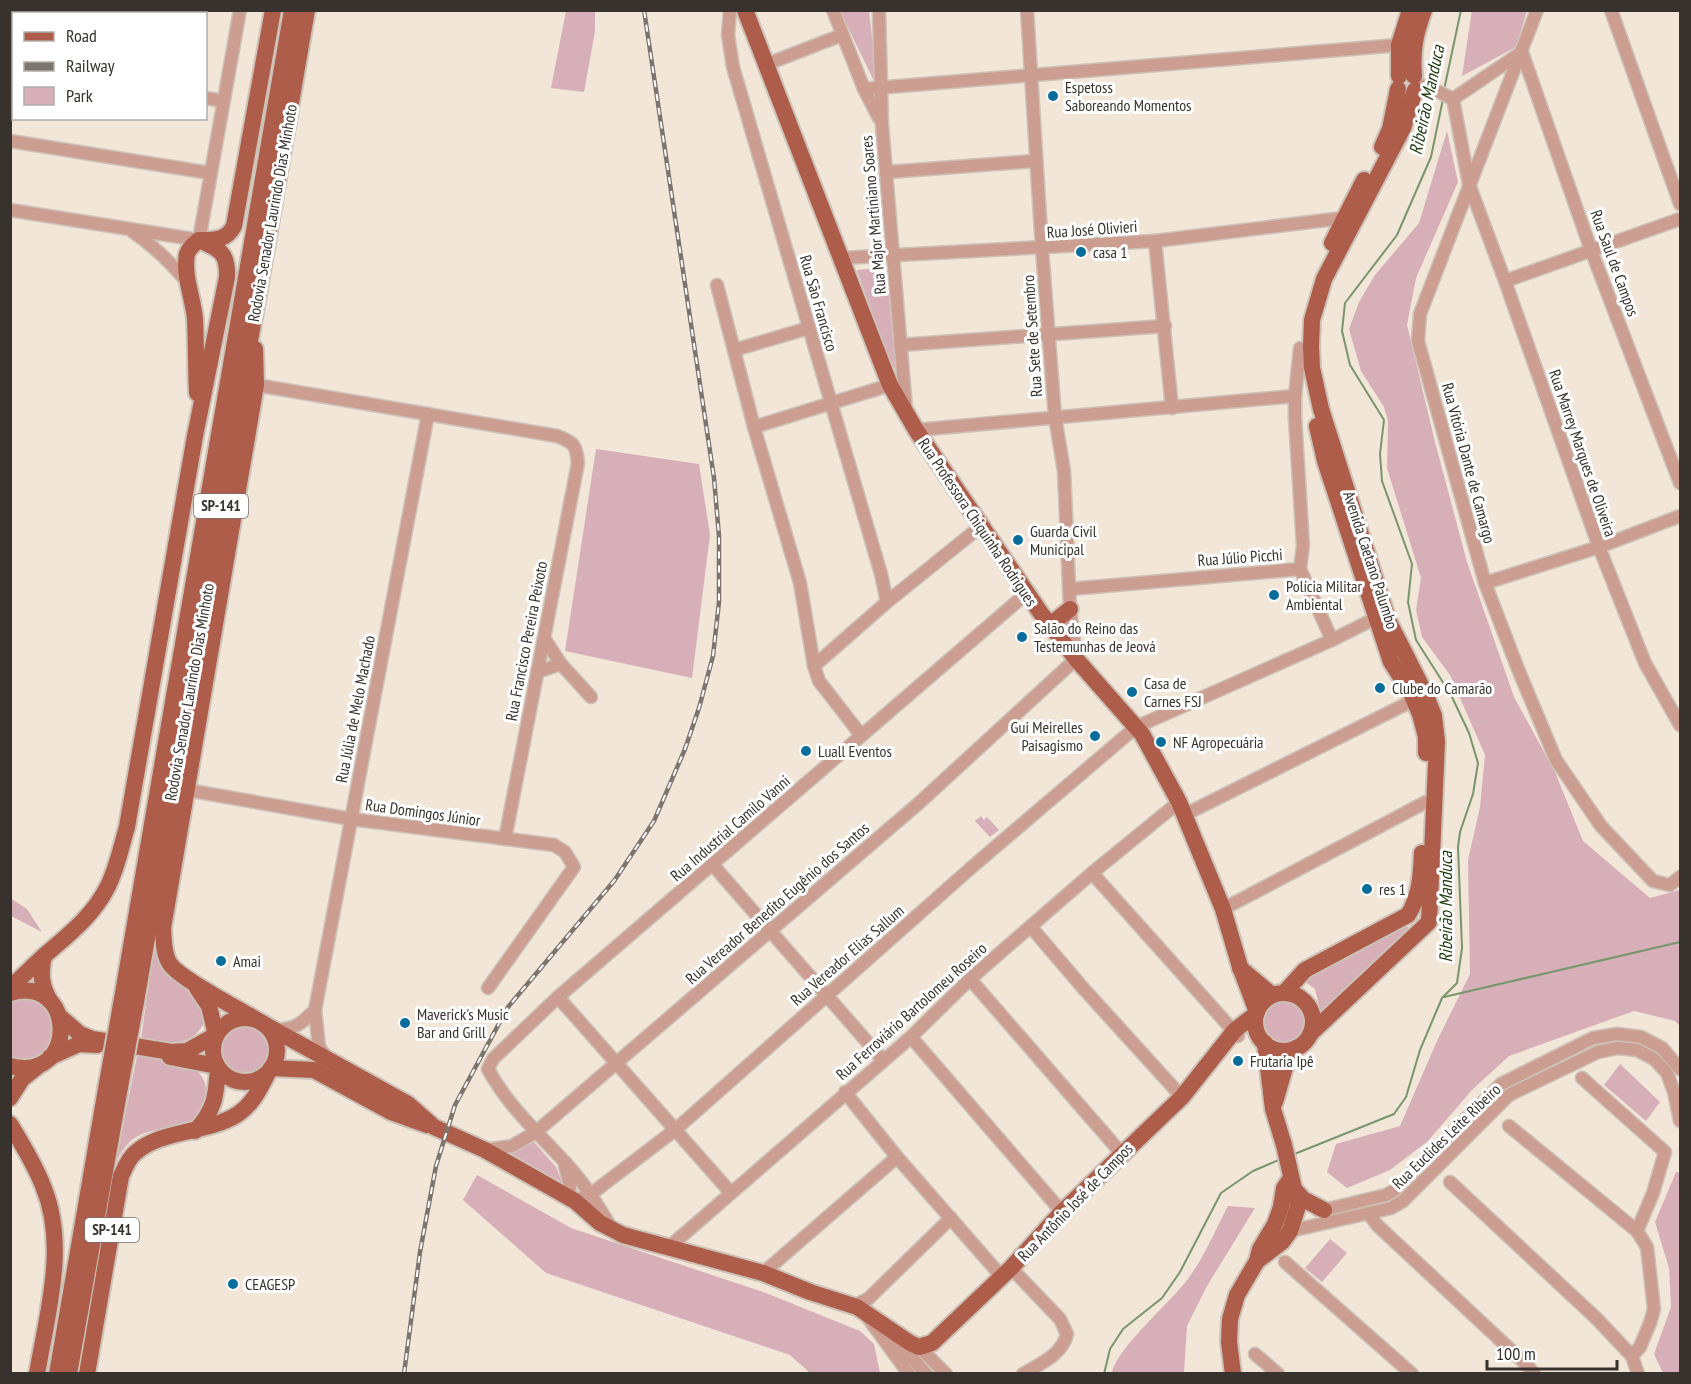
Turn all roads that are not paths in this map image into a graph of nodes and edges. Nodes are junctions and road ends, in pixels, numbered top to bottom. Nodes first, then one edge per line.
1 (240, 10) edge
2 (273, 10) edge
3 (292, 10) edge
4 (307, 10) edge
5 (730, 10) edge
6 (745, 10) edge
7 (833, 10) edge
8 (879, 10) edge
9 (1027, 10) edge
10 (1410, 10) edge
11 (1424, 10) edge
12 (1537, 10) edge
13 (1611, 10) edge
14 (842, 35) junction
15 (1399, 45) junction
16 (1522, 52) junction
17 (767, 64) junction
18 (1030, 76) junction
19 (1412, 84) junction
20 (864, 88) junction
21 (880, 88) junction
22 (207, 98) edge
23 (1450, 98) junction
24 (223, 101) junction
25 (882, 125) junction
26 (10, 141) edge
27 (1035, 161) junction
28 (888, 172) junction
29 (210, 173) junction
30 (1469, 184) junction
31 (1680, 204) edge
32 (10, 210) edge
33 (1343, 218) junction
34 (1680, 219) edge
35 (126, 229) junction
36 (199, 240) junction
37 (1155, 241) junction
38 (1042, 249) junction
39 (1592, 250) junction
40 (894, 255) junction
41 (842, 258) junction
42 (1505, 281) junction
43 (717, 285) dead end
44 (190, 286) junction
45 (255, 308) junction
46 (1165, 326) junction
47 (809, 328) junction
48 (1049, 335) junction
49 (900, 345) junction
50 (1300, 348) junction
51 (734, 350) junction
52 (890, 385) junction
53 (256, 386) junction
54 (1295, 396) junction
55 (830, 403) junction
56 (1172, 408) junction
57 (428, 414) junction
58 (1055, 417) junction
59 (911, 423) junction
60 (754, 427) junction
61 (195, 436) junction
62 (1680, 483) edge
63 (1680, 516) edge
64 (980, 527) junction
65 (1599, 547) junction
66 (1300, 569) junction
67 (1485, 583) junction
68 (1070, 589) junction
69 (1027, 593) junction
70 (887, 602) junction
71 (1070, 609) junction
72 (1376, 618) junction
73 (1050, 625) junction
74 (544, 638) junction
75 (1332, 640) junction
76 (1076, 659) junction
77 (561, 664) junction
78 (814, 666) junction
79 (537, 672) junction
80 (591, 697) dead end
81 (1414, 700) junction
82 (1680, 725) edge
83 (1136, 727) junction
84 (861, 735) junction
85 (187, 790) junction
86 (1426, 802) junction
87 (1182, 808) junction
88 (351, 819) junction
89 (505, 839) junction
90 (712, 864) junction
91 (1092, 873) junction
92 (1680, 877) edge
93 (1223, 909) junction
94 (1031, 927) junction
95 (771, 930) junction
96 (44, 956) junction
97 (1240, 967) junction
98 (970, 979) junction
99 (192, 982) junction
100 (10, 988) edge
101 (488, 988) dead end
102 (10, 993) edge
103 (1278, 994) junction
104 (827, 995) junction
105 (558, 997) junction
106 (129, 1000) junction
107 (50, 1001) junction
108 (315, 1010) junction
109 (1256, 1013) junction
110 (59, 1016) junction
111 (265, 1024) junction
112 (1310, 1034) junction
113 (216, 1035) junction
114 (1234, 1035) junction
115 (911, 1036) junction
116 (1263, 1042) junction
117 (1296, 1048) junction
118 (327, 1058) junction
119 (884, 1060) junction
120 (45, 1061) junction
121 (615, 1064) junction
122 (10, 1066) edge
123 (217, 1067) junction
124 (1680, 1069) edge
125 (269, 1070) junction
126 (1582, 1078) dead end
127 (113, 1088) junction
128 (845, 1092) junction
129 (1489, 1096) junction
130 (1182, 1097) junction
131 (10, 1098) edge
132 (1499, 1105) junction
133 (1273, 1109) junction
134 (10, 1113) edge
135 (1680, 1121) edge
136 (1509, 1126) dead end
137 (434, 1127) junction
138 (13, 1129) edge
139 (675, 1130) junction
140 (194, 1131) junction
141 (536, 1132) junction
142 (485, 1150) junction
143 (1122, 1154) junction
144 (897, 1157) junction
145 (563, 1159) junction
146 (1450, 1182) dead end
147 (1291, 1191) junction
148 (731, 1193) junction
149 (591, 1194) junction
150 (1376, 1197) junction
151 (572, 1200) junction
152 (1354, 1203) junction
153 (1324, 1210) joint
154 (1062, 1212) junction
155 (1368, 1213) junction
156 (951, 1218) junction
157 (1275, 1224) junction
158 (613, 1230) junction
159 (1290, 1231) junction
160 (1637, 1231) junction
161 (668, 1248) junction
162 (1257, 1261) junction
163 (1285, 1262) dead end
164 (1006, 1272) junction
165 (763, 1273) junction
166 (858, 1309) junction
167 (887, 1328) junction
168 (915, 1345) junction
169 (1255, 1354) dead end
170 (1632, 1356) junction
171 (37, 1374) edge
172 (57, 1374) edge
173 (69, 1374) edge
174 (87, 1374) edge
175 (909, 1374) edge
176 (926, 1374) edge
177 (946, 1374) edge
178 (1023, 1374) edge
179 (1233, 1374) edge
180 (1278, 1374) edge
181 (1412, 1374) edge
182 (1534, 1374) edge
183 (1638, 1374) edge

1 - 24 street
2 - 36 main road
3 - 106 main road, Rodovia Senador Laurindo Dias Minhoto / SP-141
4 - 45 main road, Rodovia Senador Laurindo Dias Minhoto / SP-141
5 - 47 street, Rua São Francisco
6 - 17 main road, Rua Professora Chiquinha Rodrigues
7 - 14 street
8 - 21 street, Rua Major Martiniano Soares
9 - 18 street, Rua Sete de Setembro
10 - 15 main road
11 - 19 main road
12 - 16 street, Rua Vitória Dante de Camargo
13 - 31 street
14 - 17 street
14 - 20 street
15 - 18 street
15 - 19 main road
16 - 23 street
16 - 30 street, Rua Vitória Dante de Camargo
16 - 39 street, Rua Saul de Campos
17 - 41 main road, Rua Professora Chiquinha Rodrigues
18 - 21 street
18 - 27 street, Rua Sete de Setembro
19 - 23 street
19 - 33 main road, Avenida Caetano Palumbo
19 - 112 main road, Avenida Caetano Palumbo
20 - 21 street
20 - 25 street
21 - 25 street, Rua Major Martiniano Soares
22 - 24 street
23 - 30 street, Rua Marrey Marques de Oliveira
24 - 29 street
25 - 28 street, Rua Major Martiniano Soares
26 - 29 street
27 - 28 street
27 - 38 street, Rua Sete de Setembro
28 - 40 street, Rua Major Martiniano Soares
29 - 36 street
30 - 42 street, Rua Marrey Marques de Oliveira
30 - 67 street, Rua Vitória Dante de Camargo
32 - 35 street
33 - 37 street, Rua José Olivieri
33 - 50 main road, Avenida Caetano Palumbo
34 - 39 street
35 - 36 street
35 - 44 street
36 - 44 main road, SP-141
36 - 61 main road, SP-141
37 - 38 street, Rua José Olivieri
37 - 46 street
38 - 40 street, Rua José Olivieri
38 - 48 street, Rua Sete de Setembro
39 - 42 street
39 - 62 street, Rua Saul de Campos
40 - 41 street, Rua José Olivieri
40 - 49 street, Rua Major Martiniano Soares
41 - 52 main road, Rua Professora Chiquinha Rodrigues
42 - 65 street, Rua Marrey Marques de Oliveira
43 - 51 street
44 - 61 main road, SP-141
45 - 53 main road
45 - 106 main road, Rodovia Senador Laurindo Dias Minhoto / SP-141
46 - 48 street
46 - 56 street
47 - 51 street
47 - 55 street, Rua São Francisco
48 - 49 street
48 - 58 street, Rua Sete de Setembro
49 - 59 street, Rua Major Martiniano Soares
50 - 54 street, Rua Júlio Picchi
50 - 72 main road, Avenida Caetano Palumbo
51 - 60 street
52 - 55 street
52 - 59 main road, Rua Professora Chiquinha Rodrigues
53 - 57 street
53 - 85 main road, SP-141
54 - 56 street
54 - 66 street, Rua Júlio Picchi
55 - 60 street
55 - 70 street, Rua São Francisco
56 - 58 street
57 - 74 street, Rua Francisco Pereira Peixoto
57 - 88 street, Rua Júlia de Melo Machado
58 - 59 street
58 - 68 street, Rua Sete de Setembro
59 - 64 main road, Rua Professora Chiquinha Rodrigues
60 - 78 street
61 - 96 main road, SP-141
63 - 65 street
64 - 69 main road, Rua Professora Chiquinha Rodrigues
64 - 70 street
65 - 67 street
65 - 82 street, Rua Marrey Marques de Oliveira
66 - 68 street, Rua Júlio Picchi
66 - 75 street
67 - 92 street, Rua Vitória Dante de Camargo
68 - 71 street, Rua Sete de Setembro
69 - 73 main road, Rua Professora Chiquinha Rodrigues
69 - 84 street, Rua Industrial Camilo Vanni
70 - 78 street
71 - 73 main road
71 - 76 street, Rua Sete de Setembro
72 - 75 street, Rua Vereador Elias Sallum
72 - 81 main road, Avenida Caetano Palumbo
73 - 76 main road, Rua Professora Chiquinha Rodrigues
74 - 77 street
74 - 79 street, Rua Francisco Pereira Peixoto
75 - 83 street, Rua Vereador Elias Sallum
76 - 83 main road, Rua Professora Chiquinha Rodrigues
76 - 95 street, Rua Vereador Benedito Eugênio dos Santos
77 - 79 street
77 - 80 street
78 - 84 street
79 - 89 street, Rua Francisco Pereira Peixoto
81 - 86 main road, Avenida Caetano Palumbo
81 - 87 street, Rua Ferroviário Bartolomeu Roseiro
83 - 87 main road, Rua Professora Chiquinha Rodrigues
83 - 104 street, Rua Vereador Elias Sallum
84 - 90 street, Rua Industrial Camilo Vanni
85 - 88 street, Rua Domingos Júnior
85 - 99 main road, SP-141
86 - 93 street
86 - 103 main road, Avenida Caetano Palumbo
87 - 91 street, Rua Ferroviário Bartolomeu Roseiro
87 - 93 main road, Rua Professora Chiquinha Rodrigues
88 - 89 street, Rua Domingos Júnior
88 - 108 street, Rua Júlia de Melo Machado
89 - 101 street, Rua Domingos Júnior
90 - 95 street
90 - 105 street, Rua Industrial Camilo Vanni
91 - 94 street, Rua Ferroviário Bartolomeu Roseiro
91 - 114 street
93 - 97 main road, Rua Professora Chiquinha Rodrigues
94 - 98 street, Rua Ferroviário Bartolomeu Roseiro
94 - 130 street
95 - 104 street
95 - 121 street, Rua Vereador Benedito Eugênio dos Santos
96 - 100 main road, SP-141
96 - 107 main road
97 - 103 main road
97 - 109 main road, Rua Professora Chiquinha Rodrigues
98 - 115 street, Rua Ferroviário Bartolomeu Roseiro
98 - 143 street
99 - 111 main road, SP-141
99 - 113 main road, SP-141
102 - 107 main road
103 - 109 main road
103 - 112 main road
104 - 119 street
104 - 139 street, Rua Vereador Elias Sallum
105 - 121 street
105 - 141 street, Rua Industrial Camilo Vanni
106 - 127 main road, Rodovia Senador Laurindo Dias Minhoto / SP-141, bridge
107 - 110 main road
108 - 111 street
108 - 118 street, Rua Júlia de Melo Machado
109 - 114 main road, Rua Antônio José de Campos
109 - 116 main road
110 - 113 main road
110 - 120 main road
111 - 113 main road
111 - 118 main road
111 - 125 main road, SP-141
112 - 117 main road
113 - 123 main road, SP-141
114 - 116 main road
114 - 130 main road, Rua Antônio José de Campos
115 - 119 street, Rua Ferroviário Bartolomeu Roseiro
115 - 154 street
116 - 117 main road
116 - 133 main road
117 - 133 main road
118 - 137 main road
119 - 128 street, Rua Ferroviário Bartolomeu Roseiro
120 - 122 main road
120 - 123 main road
120 - 131 main road
121 - 139 street
121 - 141 street, Rua Vereador Benedito Eugênio dos Santos
123 - 125 main road
123 - 140 main road, SP-141
124 - 129 street, Rua Euclides Leite Ribeiro
125 - 137 main road
125 - 140 main road, SP-141
126 - 160 street
127 - 172 main road, Rodovia Senador Laurindo Dias Minhoto / SP-141
127 - 173 main road, Rodovia Senador Laurindo Dias Minhoto / SP-141
128 - 144 street
128 - 148 street, Rua Ferroviário Bartolomeu Roseiro
129 - 132 street
129 - 150 street, Rua Euclides Leite Ribeiro
130 - 143 main road, Rua Antônio José de Campos
132 - 135 street, Rua Euclides Leite Ribeiro
132 - 155 street, Rua Euclides Leite Ribeiro
133 - 147 main road
134 - 138 main road
136 - 160 street
137 - 142 main road
138 - 171 main road
139 - 148 street
139 - 149 street, Rua Vereador Elias Sallum
140 - 174 main road, SP-141
141 - 142 street, Rua Vereador Benedito Eugênio dos Santos
141 - 145 street
142 - 151 main road
143 - 154 main road, Rua Antônio José de Campos
144 - 156 street
144 - 165 street
145 - 149 street
145 - 151 street
146 - 170 street
147 - 153 main road
147 - 157 main road
147 - 159 main road
148 - 161 street, Rua Ferroviário Bartolomeu Roseiro
149 - 151 street, Rua Vereador Elias Sallum
149 - 158 street
150 - 152 street, Rua Euclides Leite Ribeiro
150 - 155 street
151 - 158 main road
152 - 153 street, Rua Euclides Leite Ribeiro
152 - 155 street
154 - 164 main road, Rua Antônio José de Campos
155 - 159 street, Rua Euclides Leite Ribeiro
155 - 182 street
156 - 164 street
156 - 166 street
157 - 159 main road
157 - 162 main road
158 - 161 main road
159 - 162 main road
160 - 170 street
161 - 165 main road
162 - 179 main road
163 - 181 street
164 - 168 main road, Rua Antônio José de Campos
164 - 178 street
165 - 166 main road
166 - 167 main road
166 - 175 street
167 - 168 main road
167 - 176 street
168 - 177 street
169 - 180 street
170 - 183 street

